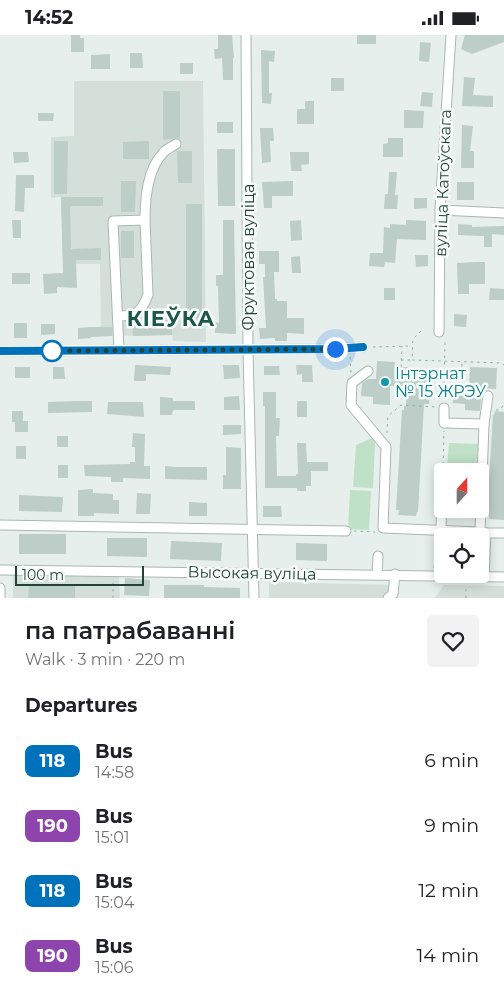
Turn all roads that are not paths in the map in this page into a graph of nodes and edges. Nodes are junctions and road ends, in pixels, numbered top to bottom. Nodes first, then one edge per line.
1 (246, 35) edge
2 (451, 35) edge
3 (176, 145) dead end
4 (440, 210) junction
5 (504, 213) edge
6 (145, 220) junction
7 (118, 316) junction
8 (439, 332) road end
9 (363, 347) road end
10 (119, 350) junction
11 (248, 350) junction
12 (0, 351) edge
13 (368, 371) dead end
14 (488, 396) dead end
15 (444, 408) road end
16 (484, 424) junction
17 (482, 463) edge
18 (0, 525) edge
19 (253, 529) junction
20 (434, 530) edge
21 (346, 531) road end
22 (489, 532) edge
23 (504, 533) edge
24 (378, 556) dead end
25 (0, 570) edge
26 (254, 573) junction
27 (377, 574) junction
28 (395, 575) junction
29 (434, 576) edge
30 (489, 577) edge
31 (504, 577) edge
32 (0, 588) edge
33 (0, 598) edge
34 (254, 598) edge
35 (388, 598) edge

1 - 11 street, Фруктовая вуліца
2 - 4 street, вуліца Катоўскага
3 - 6 street
4 - 5 street
4 - 8 street, вуліца Катоўскага
6 - 7 street
6 - 7 street
7 - 10 street
9 - 11 street
10 - 11 street
10 - 12 street
11 - 19 street, Фруктовая вуліца
13 - 20 street
14 - 16 street
15 - 16 street
16 - 17 street
18 - 19 street
19 - 21 street
19 - 26 street, Фруктовая вуліца
22 - 23 street
24 - 27 street
25 - 26 street, Высокая вуліца
26 - 27 street, Высокая вуліца
26 - 34 street, Фруктовая вуліца
27 - 28 street, Высокая вуліца
28 - 29 street, Высокая вуліца
28 - 35 street
30 - 31 street, Высокая вуліца
32 - 33 street

